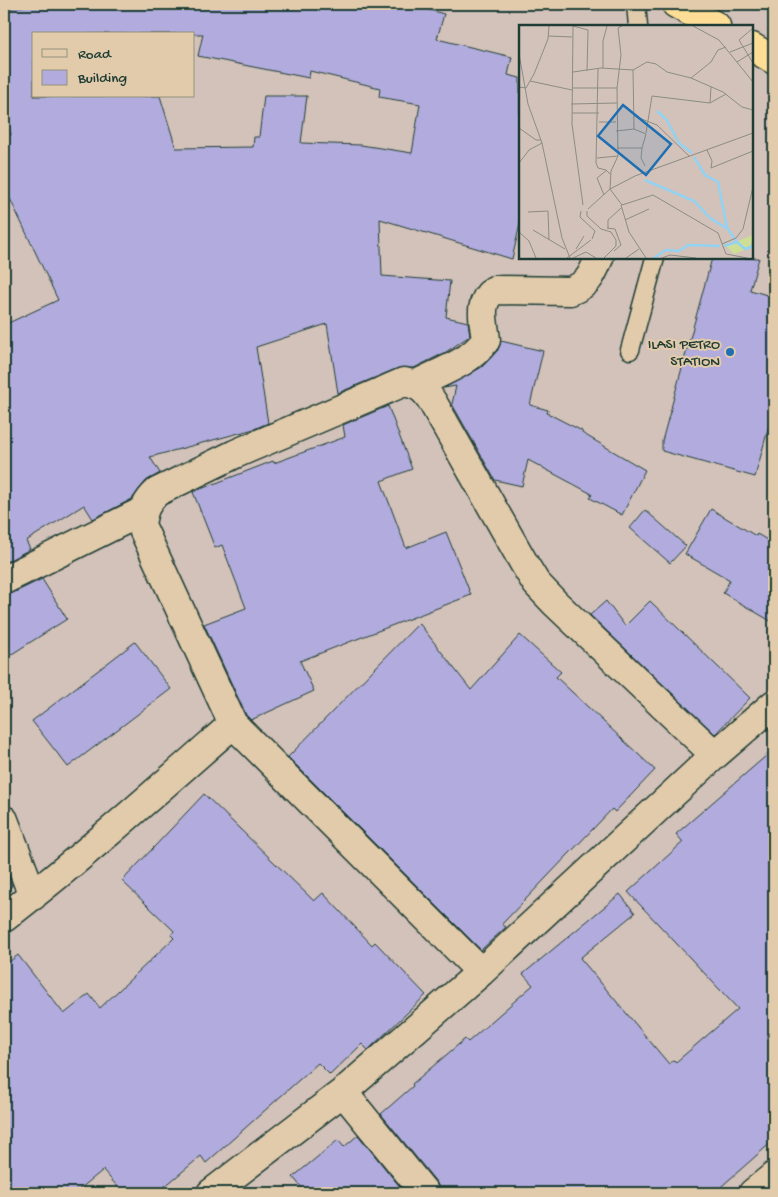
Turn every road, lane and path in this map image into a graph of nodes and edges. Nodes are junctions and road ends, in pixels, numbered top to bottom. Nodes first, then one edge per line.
1 (636, 4) edge
2 (676, 4) edge
3 (638, 25) edge
4 (714, 25) edge
5 (753, 48) edge
6 (774, 60) edge
7 (599, 259) edge
8 (655, 259) edge
9 (630, 350) dead end
10 (415, 384) junction
11 (144, 511) junction
12 (4, 580) edge
13 (774, 704) edge
14 (233, 724) junction
15 (715, 756) junction
16 (4, 820) edge
17 (33, 896) junction
18 (4, 918) edge
19 (481, 972) junction
20 (343, 1092) junction
21 (774, 1176) edge
22 (212, 1193) edge
23 (425, 1193) edge
24 (753, 1193) edge

1 - 3 lane
2 - 4 highway
5 - 6 highway
7 - 10 street
8 - 9 lane
10 - 11 street
10 - 15 street
11 - 12 street
11 - 14 street
13 - 15 street
14 - 17 street
14 - 19 street
15 - 19 street
16 - 17 street
17 - 18 street
19 - 20 street
20 - 22 street
20 - 23 street
21 - 24 street

